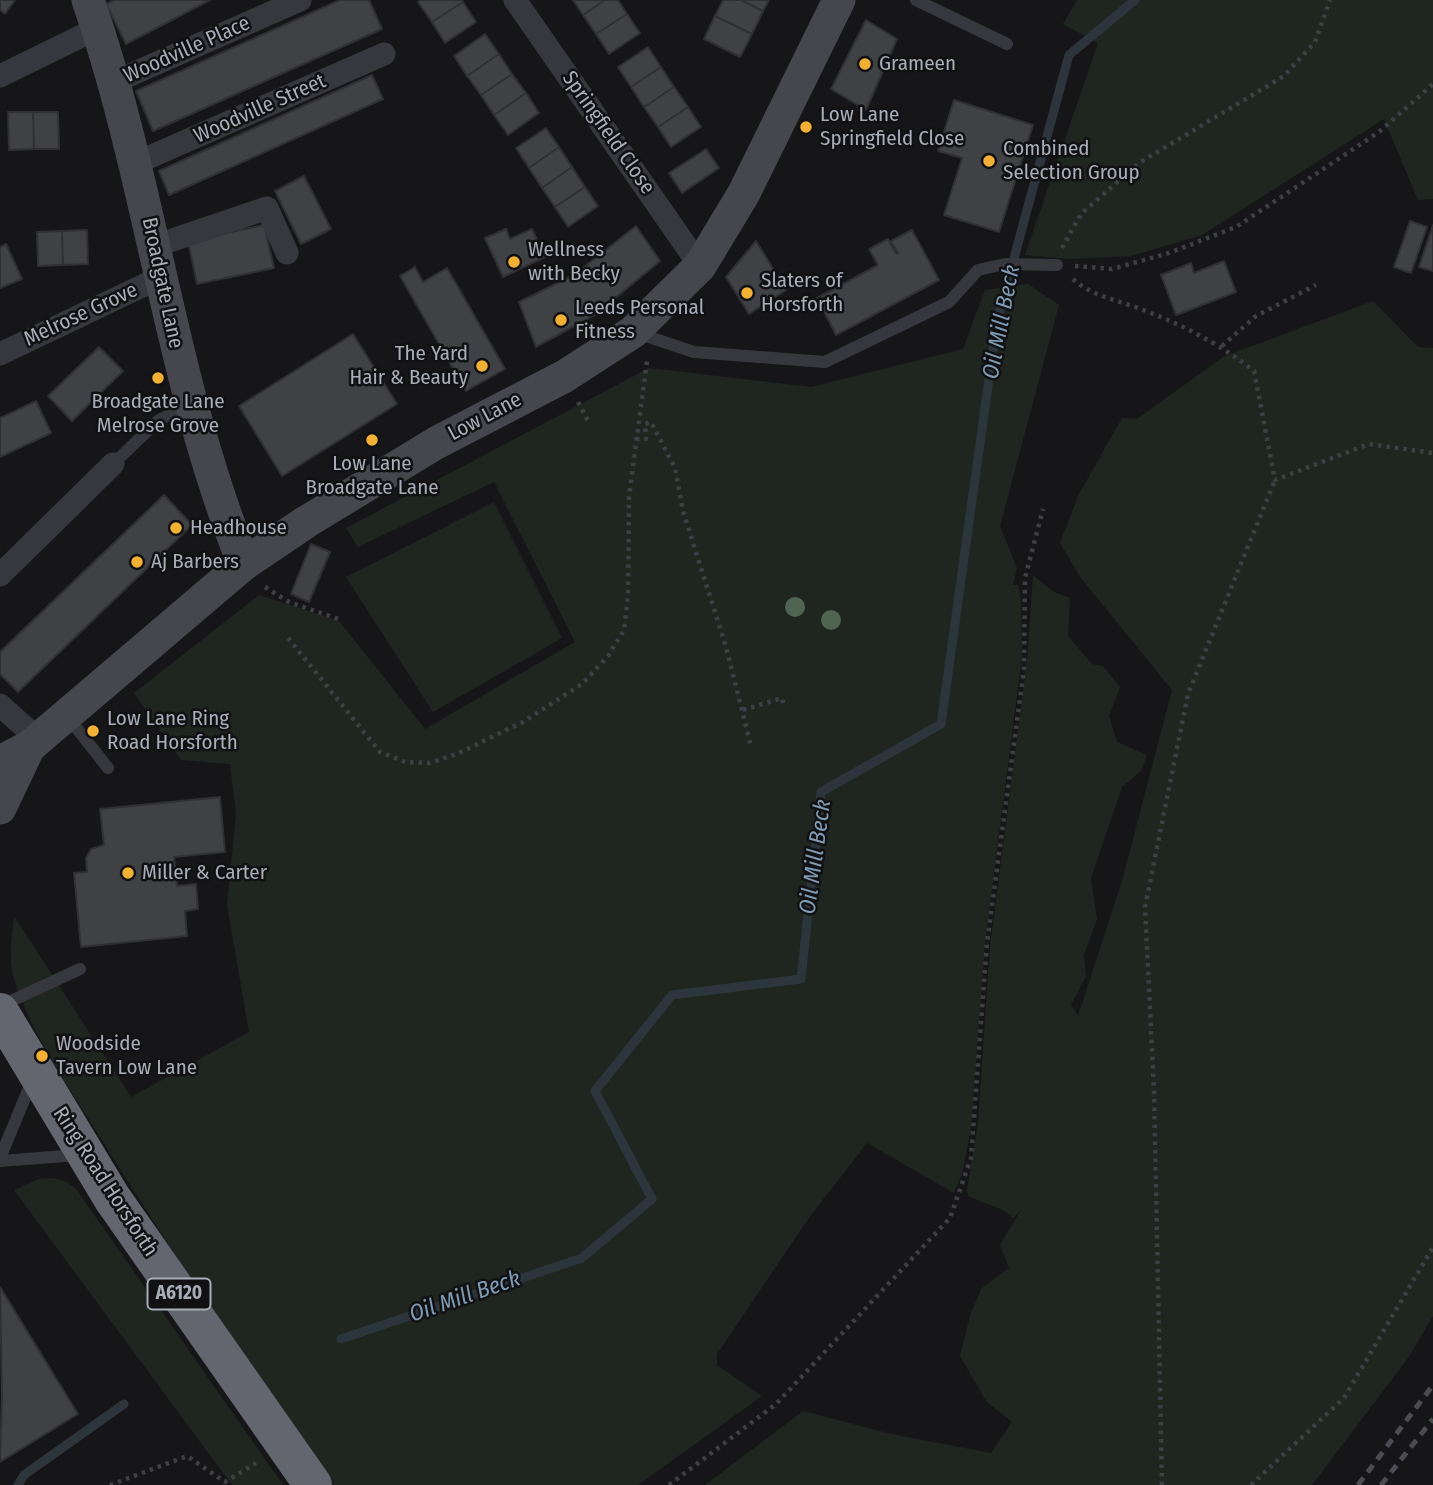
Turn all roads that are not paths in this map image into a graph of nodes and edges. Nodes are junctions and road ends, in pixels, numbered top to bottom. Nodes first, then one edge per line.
1 (300, 0) edge
2 (515, 0) edge
3 (839, 0) edge
4 (916, 0) edge
5 (91, 7) edge
6 (1007, 44) dead end
7 (384, 54) dead end
8 (0, 76) edge
9 (113, 83) junction
10 (136, 163) junction
11 (287, 253) dead end
12 (158, 262) junction
13 (1057, 265) road end
14 (700, 266) junction
15 (640, 345) junction
16 (0, 354) edge
17 (192, 404) junction
18 (113, 464) joint
19 (244, 564) junction
20 (0, 575) edge
21 (0, 705) edge
22 (66, 715) junction
23 (34, 743) junction
24 (0, 762) edge
25 (108, 768) dead end
26 (0, 808) edge
27 (79, 969) dead end
28 (0, 1009) edge
29 (36, 1073) junction
30 (85, 1154) junction
31 (0, 1160) edge
32 (313, 1485) edge

1 - 9 street, Woodville Place
2 - 14 street, Springfield Close
3 - 14 street, Low Lane
4 - 6 lane
5 - 8 street
5 - 9 street, Broadgate Lane
7 - 10 street, Woodville Street
9 - 10 street, Broadgate Lane
10 - 12 street, Broadgate Lane
11 - 12 street, Melrose Grove
12 - 16 street, Melrose Grove
12 - 17 street, Broadgate Lane
13 - 15 lane
14 - 15 street, Low Lane
15 - 19 street, Low Lane
17 - 18 lane
17 - 19 street, Broadgate Lane
18 - 20 street
19 - 22 street, Low Lane
21 - 23 street
22 - 23 street, Low Lane
22 - 25 lane
23 - 24 street, Low Lane
23 - 26 street, Low Lane
27 - 28 lane
28 - 29 highway, Ring Road Horsforth / A6120
29 - 30 highway, Ring Road Horsforth / A6120
29 - 31 lane
30 - 31 lane
30 - 32 highway, Ring Road Horsforth / A6120

